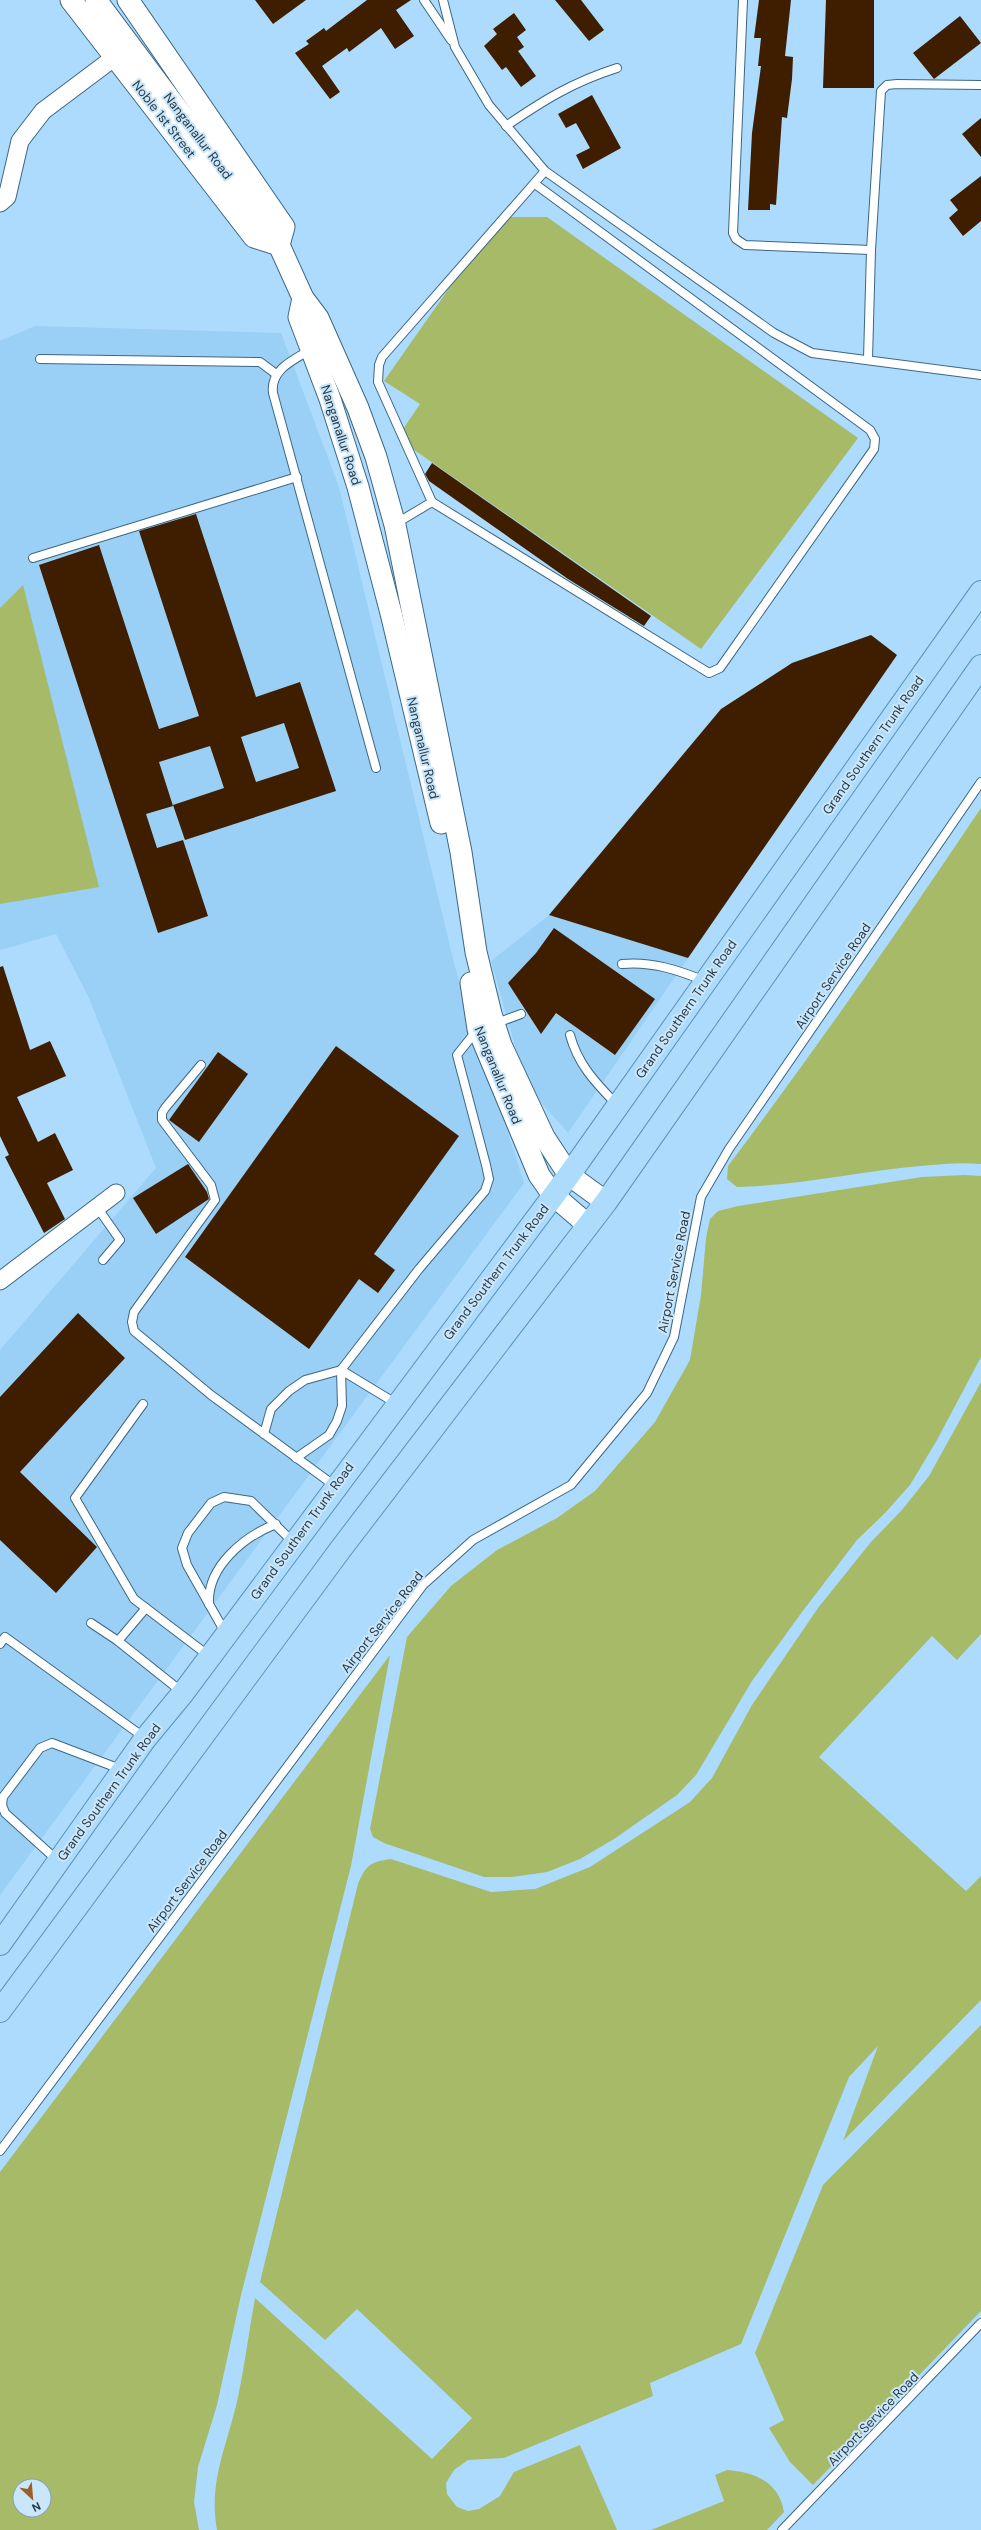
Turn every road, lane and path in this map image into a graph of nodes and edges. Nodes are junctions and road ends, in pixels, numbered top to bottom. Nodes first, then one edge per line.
1 (71, 0) edge
2 (96, 0) edge
3 (128, 0) edge
4 (424, 0) edge
5 (443, 0) edge
6 (743, 0) edge
7 (455, 47) junction
8 (115, 57) junction
9 (617, 68) dead end
10 (981, 85) edge
11 (506, 126) junction
12 (545, 171) junction
13 (535, 184) junction
14 (0, 203) edge
15 (279, 245) junction
16 (871, 250) junction
17 (303, 298) junction
18 (311, 350) junction
19 (40, 359) dead end
20 (868, 359) junction
21 (276, 374) junction
22 (981, 375) edge
23 (297, 478) junction
24 (432, 502) junction
25 (394, 525) junction
26 (33, 558) dead end
27 (981, 592) edge
28 (981, 666) edge
29 (376, 768) dead end
30 (981, 782) edge
31 (449, 828) junction
32 (622, 964) dead end
33 (706, 981) junction
34 (521, 1014) dead end
35 (486, 1026) junction
36 (570, 1035) dead end
37 (201, 1065) dead end
38 (618, 1106) junction
39 (569, 1175) junction
40 (116, 1192) dead end
41 (553, 1195) junction
42 (606, 1202) junction
43 (97, 1208) junction
44 (588, 1225) junction
45 (103, 1260) dead end
46 (0, 1281) edge
47 (341, 1370) junction
48 (143, 1404) dead end
49 (397, 1404) junction
50 (264, 1434) junction
51 (296, 1458) junction
52 (336, 1486) junction
53 (276, 1524) junction
54 (294, 1543) junction
55 (210, 1606) junction
56 (146, 1608) junction
57 (91, 1623) dead end
58 (226, 1634) junction
59 (118, 1641) junction
60 (0, 1644) edge
61 (209, 1656) junction
62 (182, 1693) junction
63 (145, 1739) junction
64 (123, 1770) junction
65 (58, 1862) junction
66 (0, 1944) edge
67 (0, 2011) edge
68 (0, 2151) edge
69 (981, 2323) edge
70 (782, 2530) edge

1 - 8 street, Noble 1st Street
2 - 15 street, Nanganallur Road
3 - 15 street
4 - 7 lane
5 - 7 lane
6 - 16 lane
7 - 11 lane
8 - 14 street
8 - 15 street, Noble 1st Street
9 - 11 lane
10 - 16 lane
11 - 12 lane
12 - 13 lane
12 - 20 lane
13 - 24 lane
13 - 24 lane
15 - 17 street, Nanganallur Road
16 - 20 lane
17 - 18 street, Nanganallur Road
17 - 25 street, Nanganallur Road
18 - 21 lane
18 - 31 street, Nanganallur Road
19 - 21 lane
20 - 22 lane
21 - 23 lane
23 - 26 lane
23 - 29 lane
24 - 25 lane
25 - 31 street, Nanganallur Road
27 - 33 main road, Grand Southern Trunk Road
28 - 42 main road
30 - 68 lane, Airport Service Road
31 - 35 street, Nanganallur Road
32 - 33 lane
33 - 38 main road, Grand Southern Trunk Road
34 - 35 lane
35 - 39 street, Nanganallur Road
35 - 41 street, Nanganallur Road
35 - 47 lane
36 - 38 lane
37 - 50 lane
38 - 39 main road, Grand Southern Trunk Road
39 - 41 main road, Grand Southern Trunk Road
39 - 42 street, Nanganallur Road
40 - 43 street
41 - 44 street, Nanganallur Road
41 - 49 main road, Grand Southern Trunk Road
42 - 44 main road
43 - 45 lane
43 - 46 street
44 - 67 main road
47 - 49 lane
47 - 50 lane
47 - 51 lane
48 - 56 lane
49 - 52 main road, Grand Southern Trunk Road
50 - 51 lane
51 - 52 lane
52 - 54 main road, Grand Southern Trunk Road
53 - 54 lane
53 - 55 lane
53 - 55 lane
54 - 58 main road, Grand Southern Trunk Road
55 - 58 lane
56 - 59 lane
56 - 61 lane
57 - 59 lane
58 - 61 main road, Grand Southern Trunk Road
59 - 62 lane
60 - 63 lane
61 - 62 main road, Grand Southern Trunk Road
62 - 63 main road, Grand Southern Trunk Road
63 - 64 main road, Grand Southern Trunk Road
64 - 65 main road, Grand Southern Trunk Road
64 - 65 lane
65 - 66 main road, Grand Southern Trunk Road
69 - 70 lane, Airport Service Road

